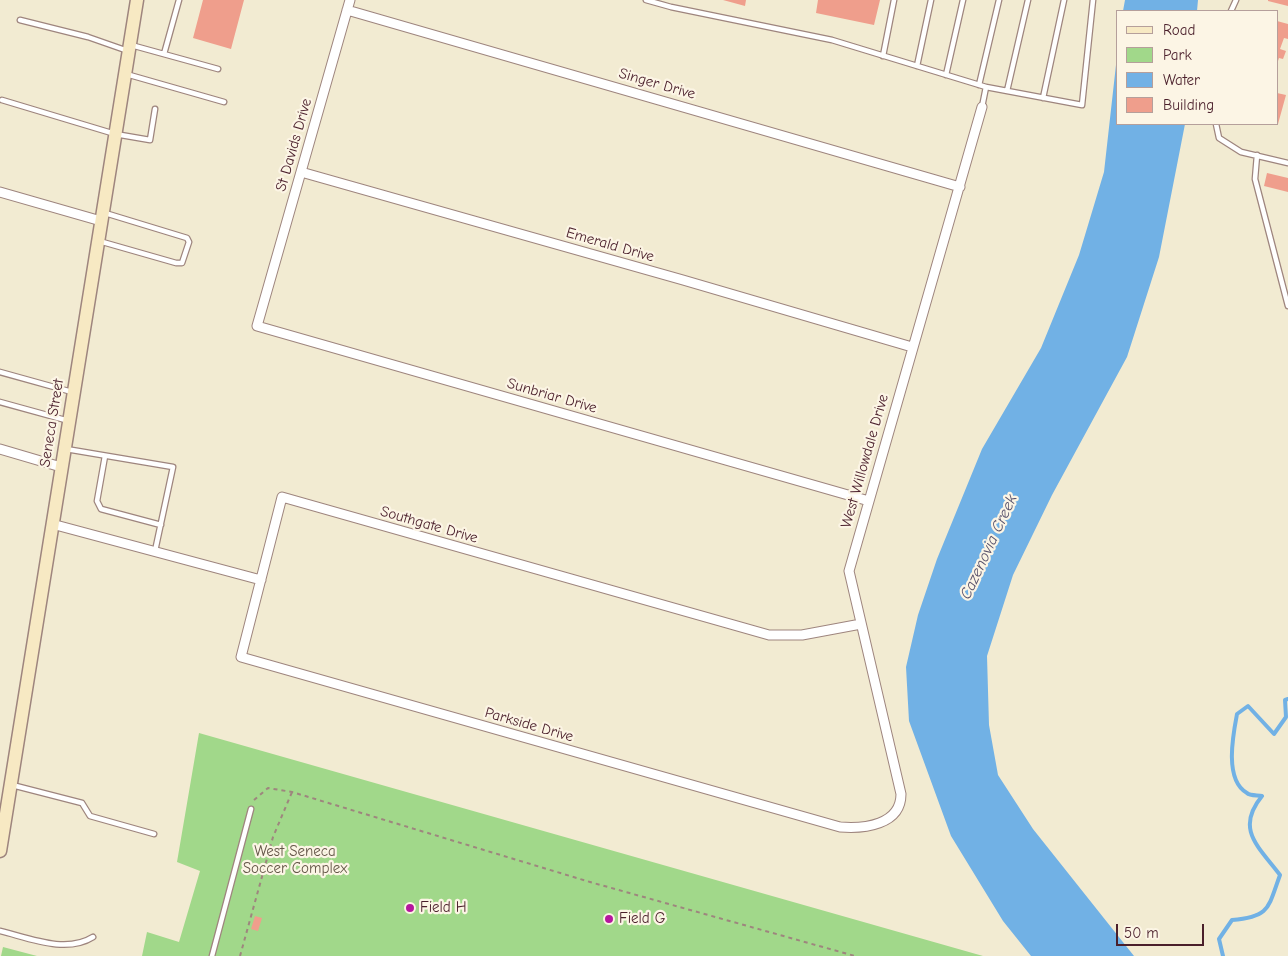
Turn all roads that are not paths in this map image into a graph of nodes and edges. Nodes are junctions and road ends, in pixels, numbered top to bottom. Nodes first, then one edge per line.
1 (137, 0) edge
2 (179, 0) edge
3 (350, 0) edge
4 (646, 0) edge
5 (894, 0) edge
6 (931, 0) edge
7 (963, 0) edge
8 (999, 0) edge
9 (1028, 0) edge
10 (1064, 0) edge
11 (1093, 0) edge
12 (347, 10) junction
13 (20, 20) dead end
14 (129, 48) junction
15 (164, 54) junction
16 (884, 56) junction
17 (917, 66) junction
18 (218, 69) dead end
19 (125, 73) junction
20 (946, 75) junction
21 (979, 85) junction
22 (986, 87) junction
23 (1007, 91) junction
24 (1043, 98) junction
25 (2, 100) dead end
26 (224, 102) dead end
27 (982, 107) joint
28 (156, 109) dead end
29 (1216, 125) edge
30 (116, 134) junction
31 (1257, 155) junction
32 (1288, 163) edge
33 (301, 172) junction
34 (960, 187) junction
35 (0, 192) edge
36 (102, 216) junction
37 (98, 240) junction
38 (265, 298) joint
39 (1288, 306) edge
40 (912, 348) junction
41 (0, 372) edge
42 (74, 392) junction
43 (0, 402) edge
44 (69, 421) junction
45 (0, 449) edge
46 (64, 449) junction
47 (105, 456) junction
48 (61, 467) junction
49 (868, 501) junction
50 (52, 524) junction
51 (161, 525) junction
52 (155, 551) junction
53 (261, 580) junction
54 (861, 624) junction
55 (11, 784) junction
56 (3, 808) edge
57 (251, 809) dead end
58 (886, 820) joint
59 (154, 834) dead end
60 (0, 851) edge
61 (0, 931) edge
62 (93, 937) dead end
63 (212, 956) edge

1 - 14 street, Seneca Street
2 - 15 lane
3 - 12 street, St Davids Drive
4 - 16 lane
5 - 16 lane
6 - 17 lane
7 - 20 lane
8 - 21 lane
9 - 23 lane
10 - 24 lane
11 - 24 lane
12 - 33 street, St Davids Drive
12 - 34 street, Singer Drive
13 - 14 lane
14 - 15 lane
14 - 19 street, Seneca Street
15 - 18 lane
16 - 17 lane
17 - 20 lane
19 - 26 lane
19 - 30 street, Seneca Street
20 - 21 lane
21 - 22 lane
22 - 23 lane
22 - 27 lane
23 - 24 lane
25 - 30 lane
27 - 34 street, West Willowdale Drive
28 - 30 lane
29 - 31 lane
30 - 36 street, Seneca Street
31 - 32 lane
31 - 39 lane
33 - 38 street, St Davids Drive
33 - 40 street, Emerald Drive
34 - 40 street, West Willowdale Drive
35 - 36 street
36 - 37 street, Seneca Street
36 - 37 lane
37 - 42 street, Seneca Street
38 - 49 street, Sunbriar Drive
40 - 49 street, West Willowdale Drive
41 - 42 lane
42 - 44 street, Seneca Street
43 - 44 lane
44 - 46 street, Seneca Street
45 - 48 street
46 - 47 lane
46 - 48 street, Seneca Street
47 - 51 lane
47 - 51 lane
48 - 50 street, Seneca Street
49 - 54 street, West Willowdale Drive
50 - 52 street
50 - 55 street, Seneca Street
51 - 52 lane
52 - 53 street
53 - 54 street, Southgate Drive
53 - 58 street, Parkside Drive
54 - 58 street, West Willowdale Drive
55 - 56 street, Seneca Street
55 - 59 lane
56 - 60 street, Seneca Street
57 - 63 lane
61 - 62 lane

